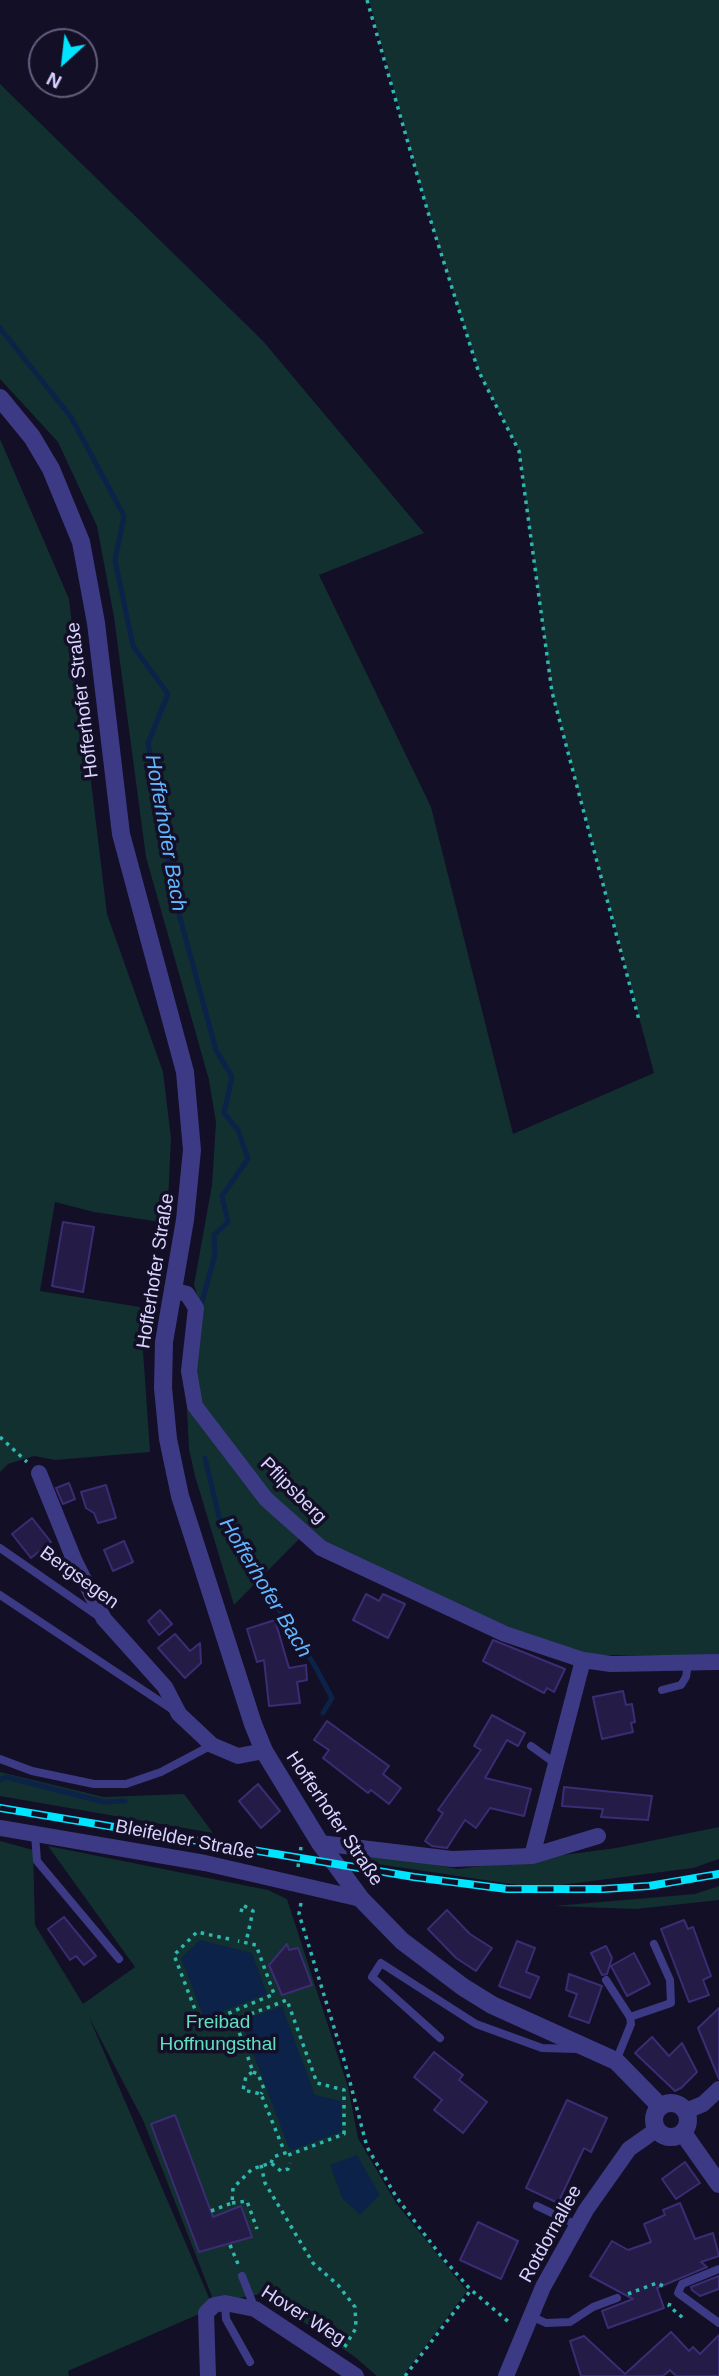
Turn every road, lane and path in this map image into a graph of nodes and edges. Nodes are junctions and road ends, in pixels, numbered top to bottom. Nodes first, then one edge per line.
1 (367, 0) edge
2 (0, 398) edge
3 (639, 1020) dead end
4 (172, 1290) junction
5 (0, 1437) edge
6 (39, 1473) joint
7 (0, 1548) edge
8 (0, 1595) edge
9 (104, 1619) junction
10 (583, 1660) junction
11 (719, 1662) edge
12 (688, 1664) junction
13 (662, 1690) dead end
14 (179, 1714) junction
15 (212, 1745) junction
16 (531, 1746) dead end
17 (264, 1752) junction
18 (0, 1759) edge
19 (556, 1764) junction
20 (0, 1828) edge
21 (34, 1834) junction
22 (598, 1836) dead end
23 (302, 1839) dead end
24 (320, 1843) junction
25 (532, 1856) junction
26 (302, 1887) junction
27 (360, 1899) junction
28 (241, 1912) dead end
29 (229, 1939) dead end
30 (238, 1941) dead end
31 (246, 1942) junction
32 (654, 1944) dead end
33 (119, 1959) dead end
34 (606, 1980) dead end
35 (256, 2002) junction
36 (259, 2010) junction
37 (631, 2017) junction
38 (440, 2038) dead end
39 (592, 2050) junction
40 (616, 2061) junction
41 (253, 2072) junction
42 (719, 2089) edge
43 (261, 2094) junction
44 (660, 2106) junction
45 (686, 2111) junction
46 (656, 2130) junction
47 (683, 2133) junction
48 (285, 2153) junction
49 (271, 2163) junction
50 (290, 2163) dead end
51 (261, 2165) junction
52 (719, 2184) edge
53 (232, 2203) junction
54 (537, 2206) dead end
55 (211, 2211) dead end
56 (577, 2225) junction
57 (257, 2228) dead end
58 (230, 2245) dead end
59 (719, 2269) edge
60 (242, 2276) joint
61 (471, 2290) junction
62 (678, 2293) junction
63 (617, 2298) joint
64 (225, 2303) junction
65 (668, 2306) dead end
66 (255, 2309) junction
67 (684, 2318) dead end
68 (527, 2323) junction
69 (719, 2323) edge
70 (343, 2345) dead end
71 (250, 2362) dead end
72 (208, 2376) edge
73 (356, 2376) edge
74 (405, 2376) edge
75 (506, 2376) edge

1 - 3 path
2 - 4 street, Hofferhofer Straße
4 - 10 street, Pflipsberg
4 - 17 street, Hofferhofer Straße
5 - 6 path
6 - 9 street
7 - 9 lane, Bergsegen
8 - 14 lane, Bergsegen
9 - 14 street, Bergsegen
10 - 12 street, Pflipsberg
10 - 19 street
11 - 12 street, Pflipsberg
12 - 13 lane
14 - 15 street, Bergsegen
15 - 17 street, Bergsegen
15 - 18 lane
16 - 19 lane
17 - 24 street, Hofferhofer Straße
19 - 25 street
20 - 21 street, Bleifelder Straße
21 - 26 street, Bleifelder Straße
21 - 33 lane
22 - 25 street
23 - 26 path
24 - 25 street
24 - 27 street, Hofferhofer Straße
26 - 27 street, Bleifelder Straße
26 - 61 path
27 - 39 street, Hofferhofer Straße
28 - 31 path
29 - 35 path
30 - 31 path
31 - 35 path
32 - 37 lane
34 - 37 lane
35 - 36 path
36 - 41 path
36 - 48 path
37 - 40 lane
38 - 39 lane
39 - 40 street, Hofferhofer Straße
40 - 44 street, Hofferhofer Straße
41 - 43 path
41 - 43 path
42 - 45 street
43 - 48 path
44 - 45 street
44 - 46 street
45 - 47 street
46 - 47 street
46 - 56 street, Rotdornallee
47 - 52 street
48 - 49 path
49 - 50 path
49 - 51 path
51 - 53 path
51 - 70 path
53 - 55 path
53 - 57 path
54 - 56 lane
56 - 68 street, Rotdornallee
58 - 60 path
59 - 62 lane
60 - 66 lane
61 - 68 path
61 - 74 path
62 - 63 path
62 - 69 lane
63 - 68 lane
64 - 66 street, Hover Weg
64 - 71 lane
64 - 72 street
65 - 67 path
66 - 73 street, Hover Weg
68 - 75 street, Rotdornallee

